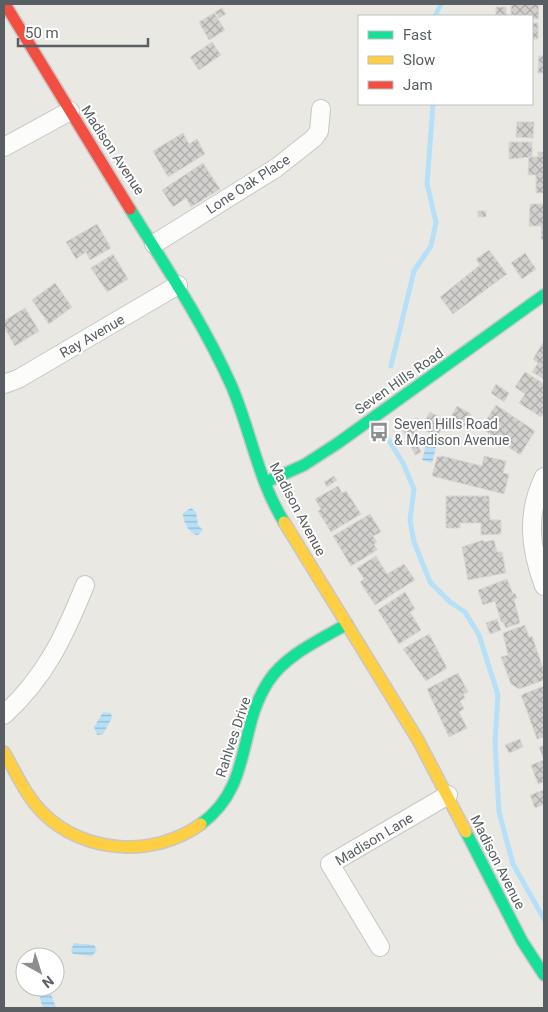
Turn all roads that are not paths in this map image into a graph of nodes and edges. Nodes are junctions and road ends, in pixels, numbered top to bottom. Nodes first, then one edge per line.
1 (5, 4) edge
2 (321, 109) dead end
3 (70, 111) junction
4 (4, 147) edge
5 (154, 244) junction
6 (178, 285) junction
7 (544, 296) edge
8 (4, 384) edge
9 (544, 477) edge
10 (266, 482) junction
11 (85, 585) dead end
12 (544, 586) edge
13 (347, 624) junction
14 (4, 715) edge
15 (4, 752) edge
16 (448, 794) junction
17 (380, 948) dead end
18 (544, 975) edge

1 - 3 street, Madison Avenue
2 - 5 street, Lone Oak Place
3 - 4 street
3 - 5 street, Madison Avenue
5 - 6 street, Madison Avenue
6 - 8 street, Ray Avenue
6 - 10 street, Madison Avenue
7 - 10 street, Seven Hills Road
9 - 12 street
10 - 13 street, Madison Avenue
11 - 14 street
13 - 15 street, Rahlves Drive
13 - 16 street, Madison Avenue
16 - 17 street, Madison Lane
16 - 18 street, Madison Avenue

